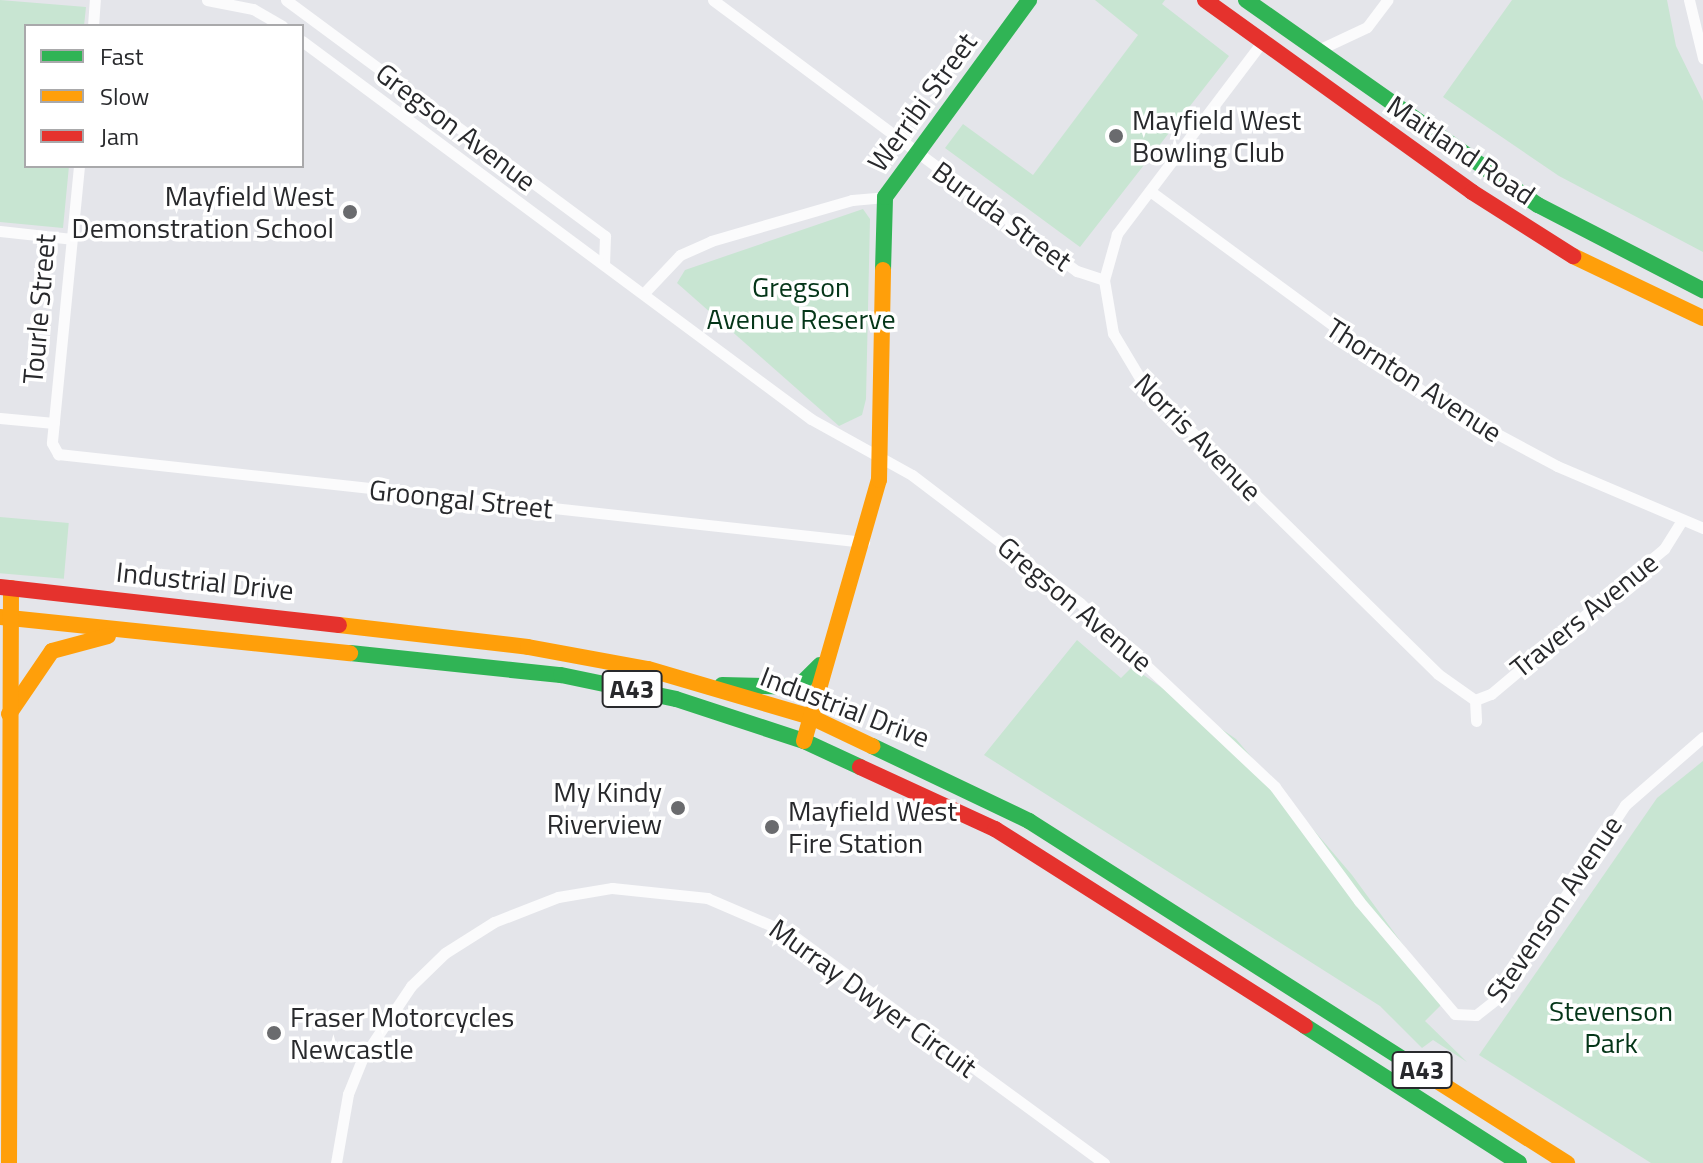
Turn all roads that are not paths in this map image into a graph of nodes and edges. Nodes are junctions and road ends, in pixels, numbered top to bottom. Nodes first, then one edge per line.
1 (95, 0) edge
2 (207, 0) edge
3 (286, 0) edge
4 (713, 0) edge
5 (1029, 0) edge
6 (1205, 0) edge
7 (1246, 0) edge
8 (1387, 0) edge
9 (1689, 0) edge
10 (93, 24) edge
11 (279, 24) edge
12 (304, 42) edge
13 (1262, 42) junction
14 (1316, 51) junction
15 (1703, 58) edge
16 (914, 152) junction
17 (79, 168) edge
18 (1150, 191) junction
19 (885, 197) junction
20 (0, 231) edge
21 (72, 239) junction
22 (604, 264) junction
23 (1104, 280) junction
24 (1703, 290) edge
25 (644, 293) junction
26 (1703, 318) edge
27 (0, 418) edge
28 (54, 423) junction
29 (58, 454) joint
30 (879, 455) junction
31 (1682, 520) junction
32 (1703, 528) edge
33 (864, 542) junction
34 (6, 588) edge
35 (4, 617) edge
36 (837, 628) junction
37 (156, 631) junction
38 (712, 685) junction
39 (1475, 700) junction
40 (9, 714) junction
41 (811, 717) junction
42 (1476, 721) dead end
43 (1703, 737) edge
44 (804, 741) junction
45 (1476, 1015) joint
46 (1517, 1162) edge
47 (9, 1163) edge
48 (336, 1163) edge
49 (1104, 1163) edge
50 (1567, 1163) edge

1 - 10 street
2 - 11 street
3 - 22 street, Gregson Avenue
4 - 16 street, Buruda Street
5 - 16 main road, Werribi Street
6 - 13 main road, Maitland Road
7 - 14 main road, Maitland Road
8 - 14 street
9 - 15 street
12 - 22 street, Gregson Avenue
13 - 18 street, Norris Avenue
13 - 26 main road, Maitland Road
14 - 24 main road, Maitland Road
16 - 19 main road, Werribi Street
16 - 23 street, Buruda Street
17 - 21 street, Tourle Street
18 - 23 street, Norris Avenue
18 - 31 street, Thornton Avenue
19 - 25 street
19 - 30 main road
20 - 21 street
21 - 28 street, Tourle Street
22 - 25 street, Gregson Avenue
23 - 39 street, Norris Avenue
25 - 30 street, Gregson Avenue
27 - 28 street
28 - 29 street, Tourle Street
29 - 33 street, Groongal Street
30 - 33 main road
30 - 45 street, Gregson Avenue
31 - 32 street, Thornton Avenue
31 - 39 street, Travers Avenue
33 - 36 main road
34 - 35 main road
34 - 38 main road, Industrial Drive / A43
35 - 37 main road, Industrial Drive / A43
35 - 40 main road
36 - 38 main road
36 - 41 main road
37 - 40 main road
37 - 44 main road, Industrial Drive / A43
38 - 41 main road, Industrial Drive / A43
39 - 42 street
40 - 47 main road
41 - 44 main road
41 - 50 main road, Industrial Drive / A43
43 - 45 street, Stevenson Avenue
44 - 46 main road, Industrial Drive / A43
48 - 49 street, Murray Dwyer Circuit

